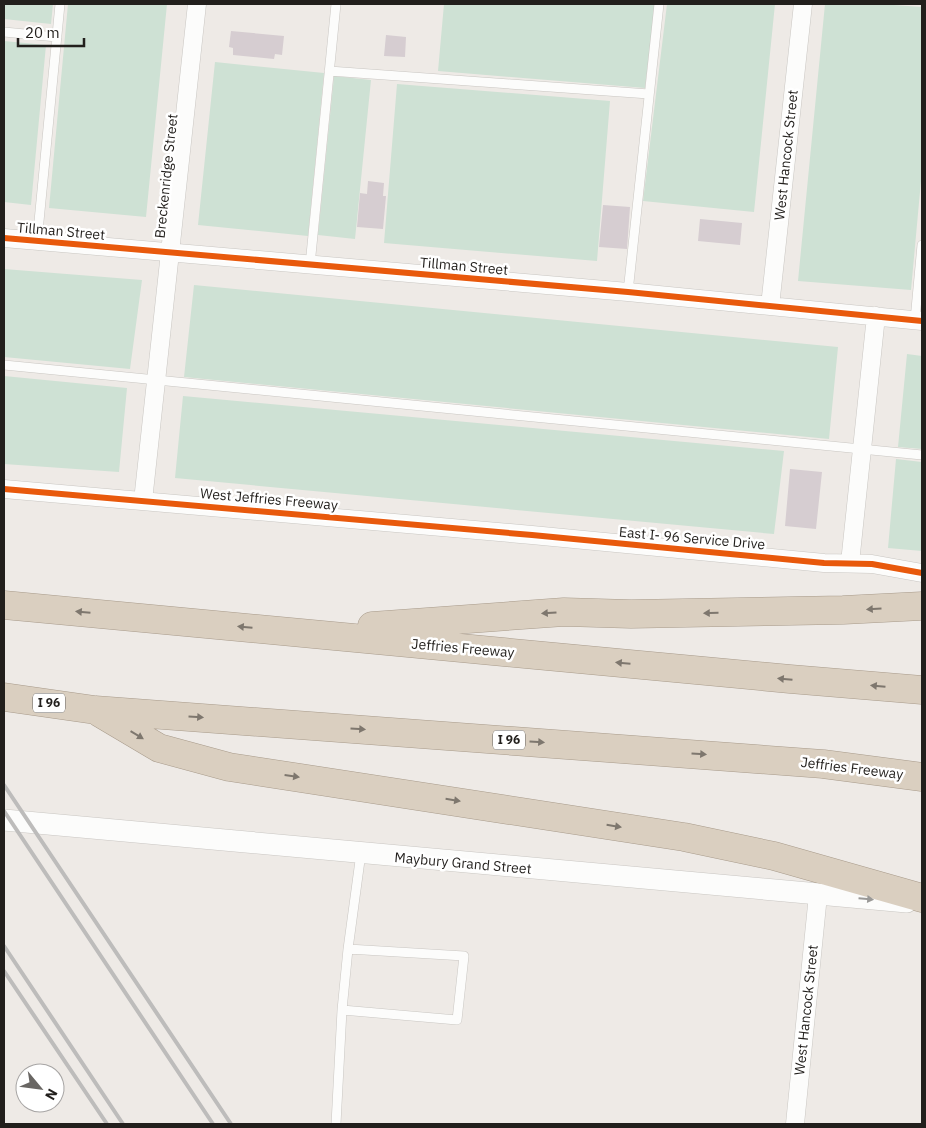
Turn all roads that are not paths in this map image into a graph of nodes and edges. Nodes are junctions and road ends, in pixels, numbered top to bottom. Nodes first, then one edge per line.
1 (60, 4) edge
2 (197, 4) edge
3 (336, 4) edge
4 (659, 4) edge
5 (802, 4) edge
6 (4, 32) edge
7 (57, 37) junction
8 (329, 72) junction
9 (649, 94) junction
10 (4, 238) edge
11 (37, 242) junction
12 (922, 245) edge
13 (171, 253) junction
14 (310, 265) junction
15 (628, 292) junction
16 (770, 306) junction
17 (876, 316) junction
18 (918, 320) edge
19 (4, 365) edge
20 (158, 380) junction
21 (862, 449) junction
22 (922, 455) edge
23 (4, 489) edge
24 (143, 501) junction
25 (532, 535) joint
26 (850, 564) junction
27 (922, 573) edge
28 (4, 604) edge
29 (922, 606) edge
30 (293, 632) junction
31 (922, 690) edge
32 (4, 697) edge
33 (95, 710) junction
34 (922, 777) edge
35 (4, 820) edge
36 (361, 853) junction
37 (818, 895) junction
38 (922, 898) edge
39 (922, 904) edge
40 (348, 949) junction
41 (342, 1010) junction
42 (336, 1124) edge
43 (795, 1124) edge

1 - 7 lane
2 - 13 street, Breckenridge Street
3 - 8 lane
4 - 9 lane
5 - 16 street, West Hancock Street
6 - 7 lane
7 - 11 lane
8 - 9 lane
8 - 14 lane
9 - 15 lane
10 - 11 street, Tillman Street
11 - 13 street, Tillman Street
12 - 18 lane
13 - 14 street, Tillman Street
13 - 20 street, Breckenridge Street
14 - 15 street, Tillman Street
15 - 16 street, Tillman Street
16 - 17 street, Tillman Street
17 - 18 street, Tillman Street
17 - 21 street
19 - 20 lane
20 - 21 lane
20 - 24 street, Breckenridge Street
21 - 22 lane
21 - 26 street
23 - 24 street, West Jeffries Freeway
24 - 25 street, West Jeffries Freeway
25 - 26 street, East I- 96 Service Drive
26 - 27 street, East I- 96 Service Drive
30 -> 28 highway, Jeffries Freeway
29 -> 30 highway
31 -> 30 highway, Jeffries Freeway
32 - 33 highway, Jeffries Freeway / I 96
33 -> 34 highway, Jeffries Freeway / I 96
33 -> 38 highway
35 - 36 street, Maybury Grand Street
36 - 37 street, Maybury Grand Street
36 - 40 lane
37 -> 39 street, Maybury Grand Street
37 - 43 street, West Hancock Street
40 - 41 lane
40 - 41 lane
41 - 42 lane

